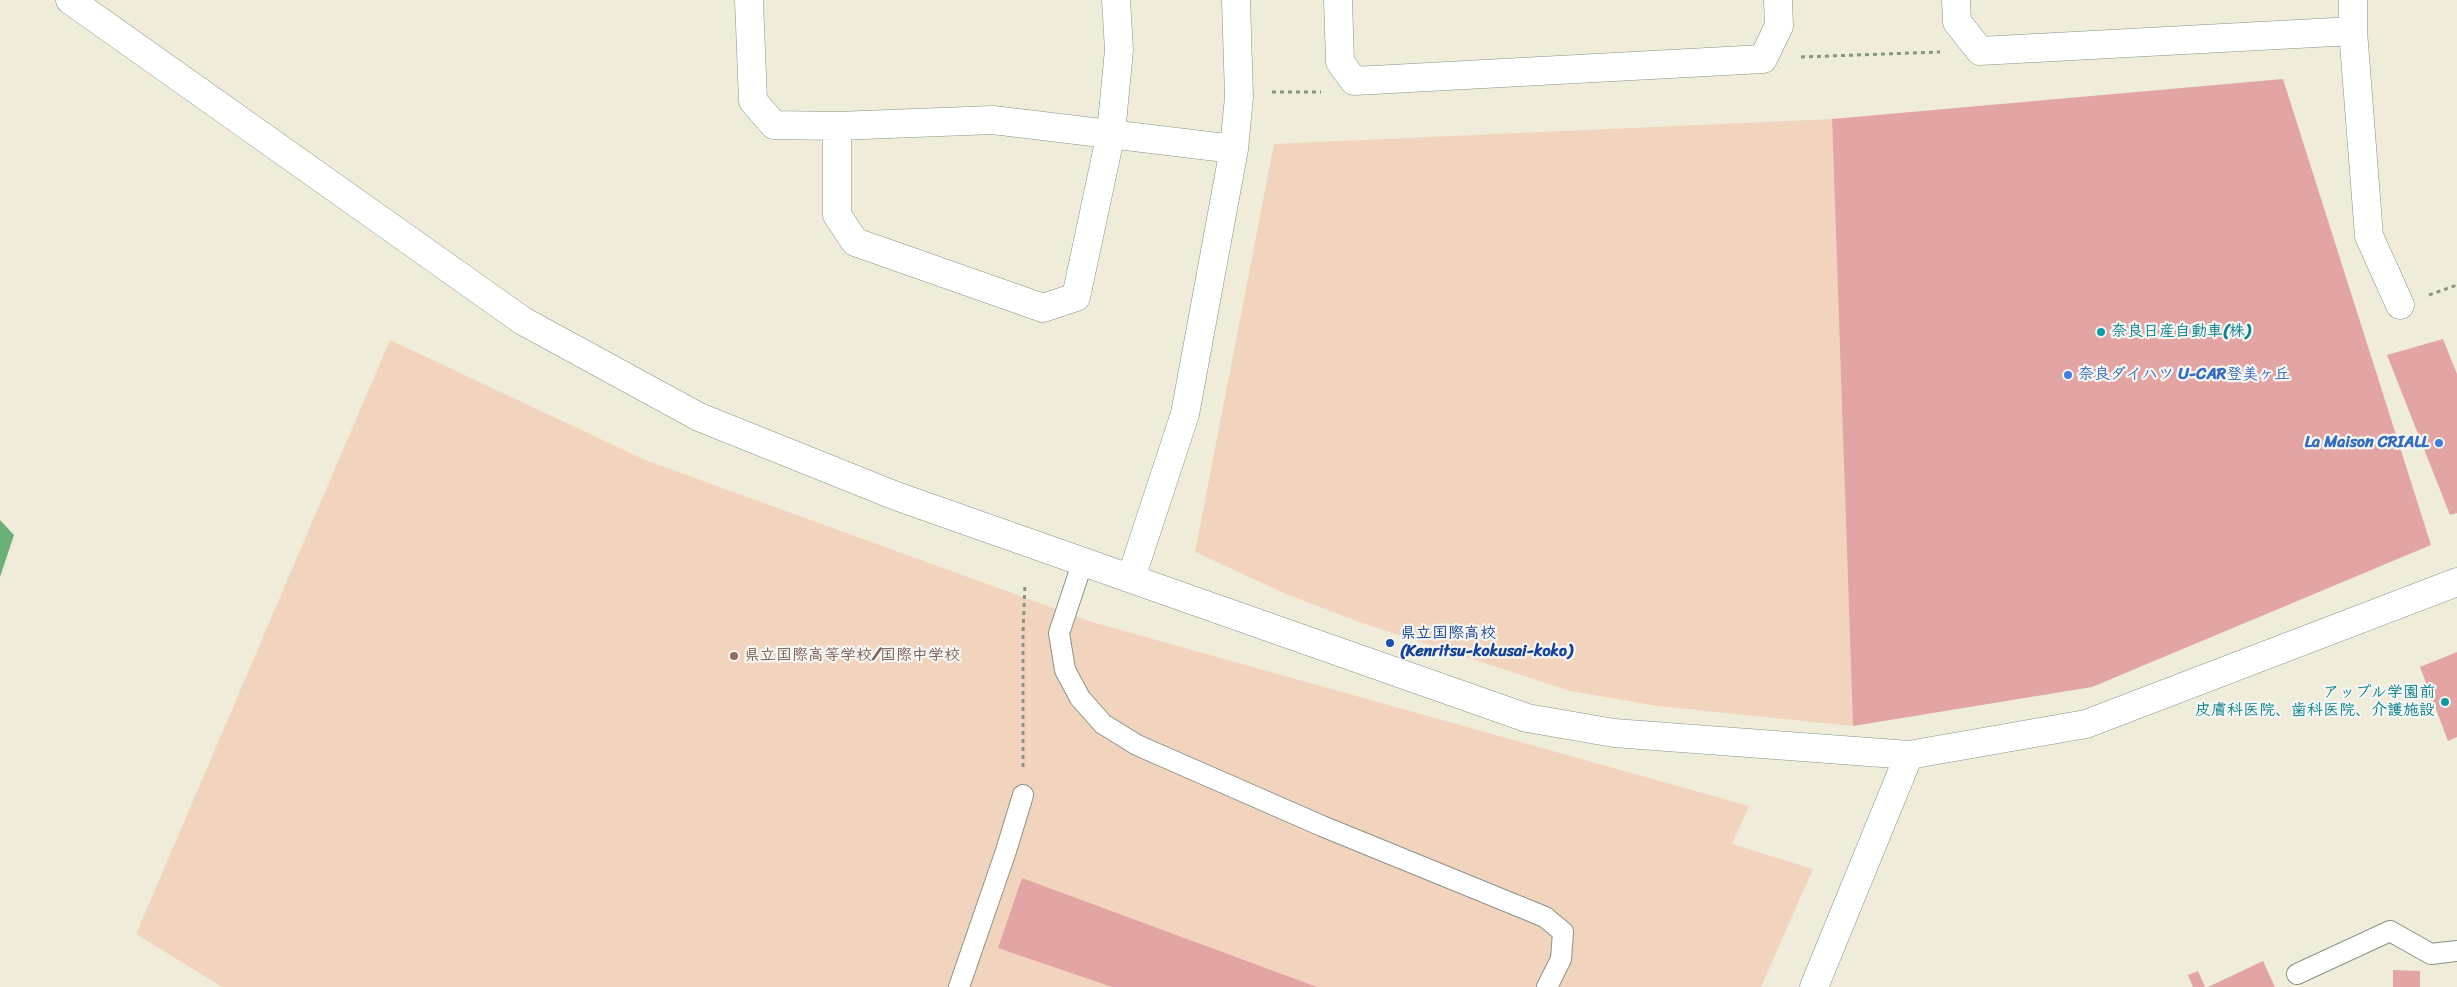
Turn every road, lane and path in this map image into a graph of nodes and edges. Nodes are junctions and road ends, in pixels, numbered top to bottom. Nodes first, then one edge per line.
1 (70, 0) edge
2 (749, 0) edge
3 (1116, 0) edge
4 (1236, 0) edge
5 (1338, 0) edge
6 (1778, 0) edge
7 (1956, 0) edge
8 (2353, 0) edge
9 (2353, 31) junction
10 (1980, 51) junction
11 (1763, 59) junction
12 (1354, 82) junction
13 (1264, 92) dead end
14 (837, 126) junction
15 (1111, 133) junction
16 (1234, 149) junction
17 (2457, 285) edge
18 (2434, 293) dead end
19 (2400, 305) dead end
20 (1083, 561) junction
21 (1131, 578) junction
22 (2457, 582) edge
23 (1025, 583) dead end
24 (1909, 755) junction
25 (1023, 796) joint
26 (2457, 950) edge
27 (2297, 974) dead end
28 (959, 987) edge
29 (1547, 987) edge
30 (1814, 987) edge

1 - 20 street
2 - 14 street
3 - 15 street
4 - 16 street
5 - 12 street
6 - 11 street
7 - 10 street
8 - 9 street
9 - 10 street
9 - 19 street
10 - 11 path
11 - 12 street
12 - 13 path
14 - 15 street
14 - 15 street
15 - 16 street
16 - 21 street
17 - 18 path
20 - 21 street
20 - 29 lane
21 - 24 street
22 - 24 street
23 - 25 path
24 - 30 street
25 - 28 lane
26 - 27 lane

